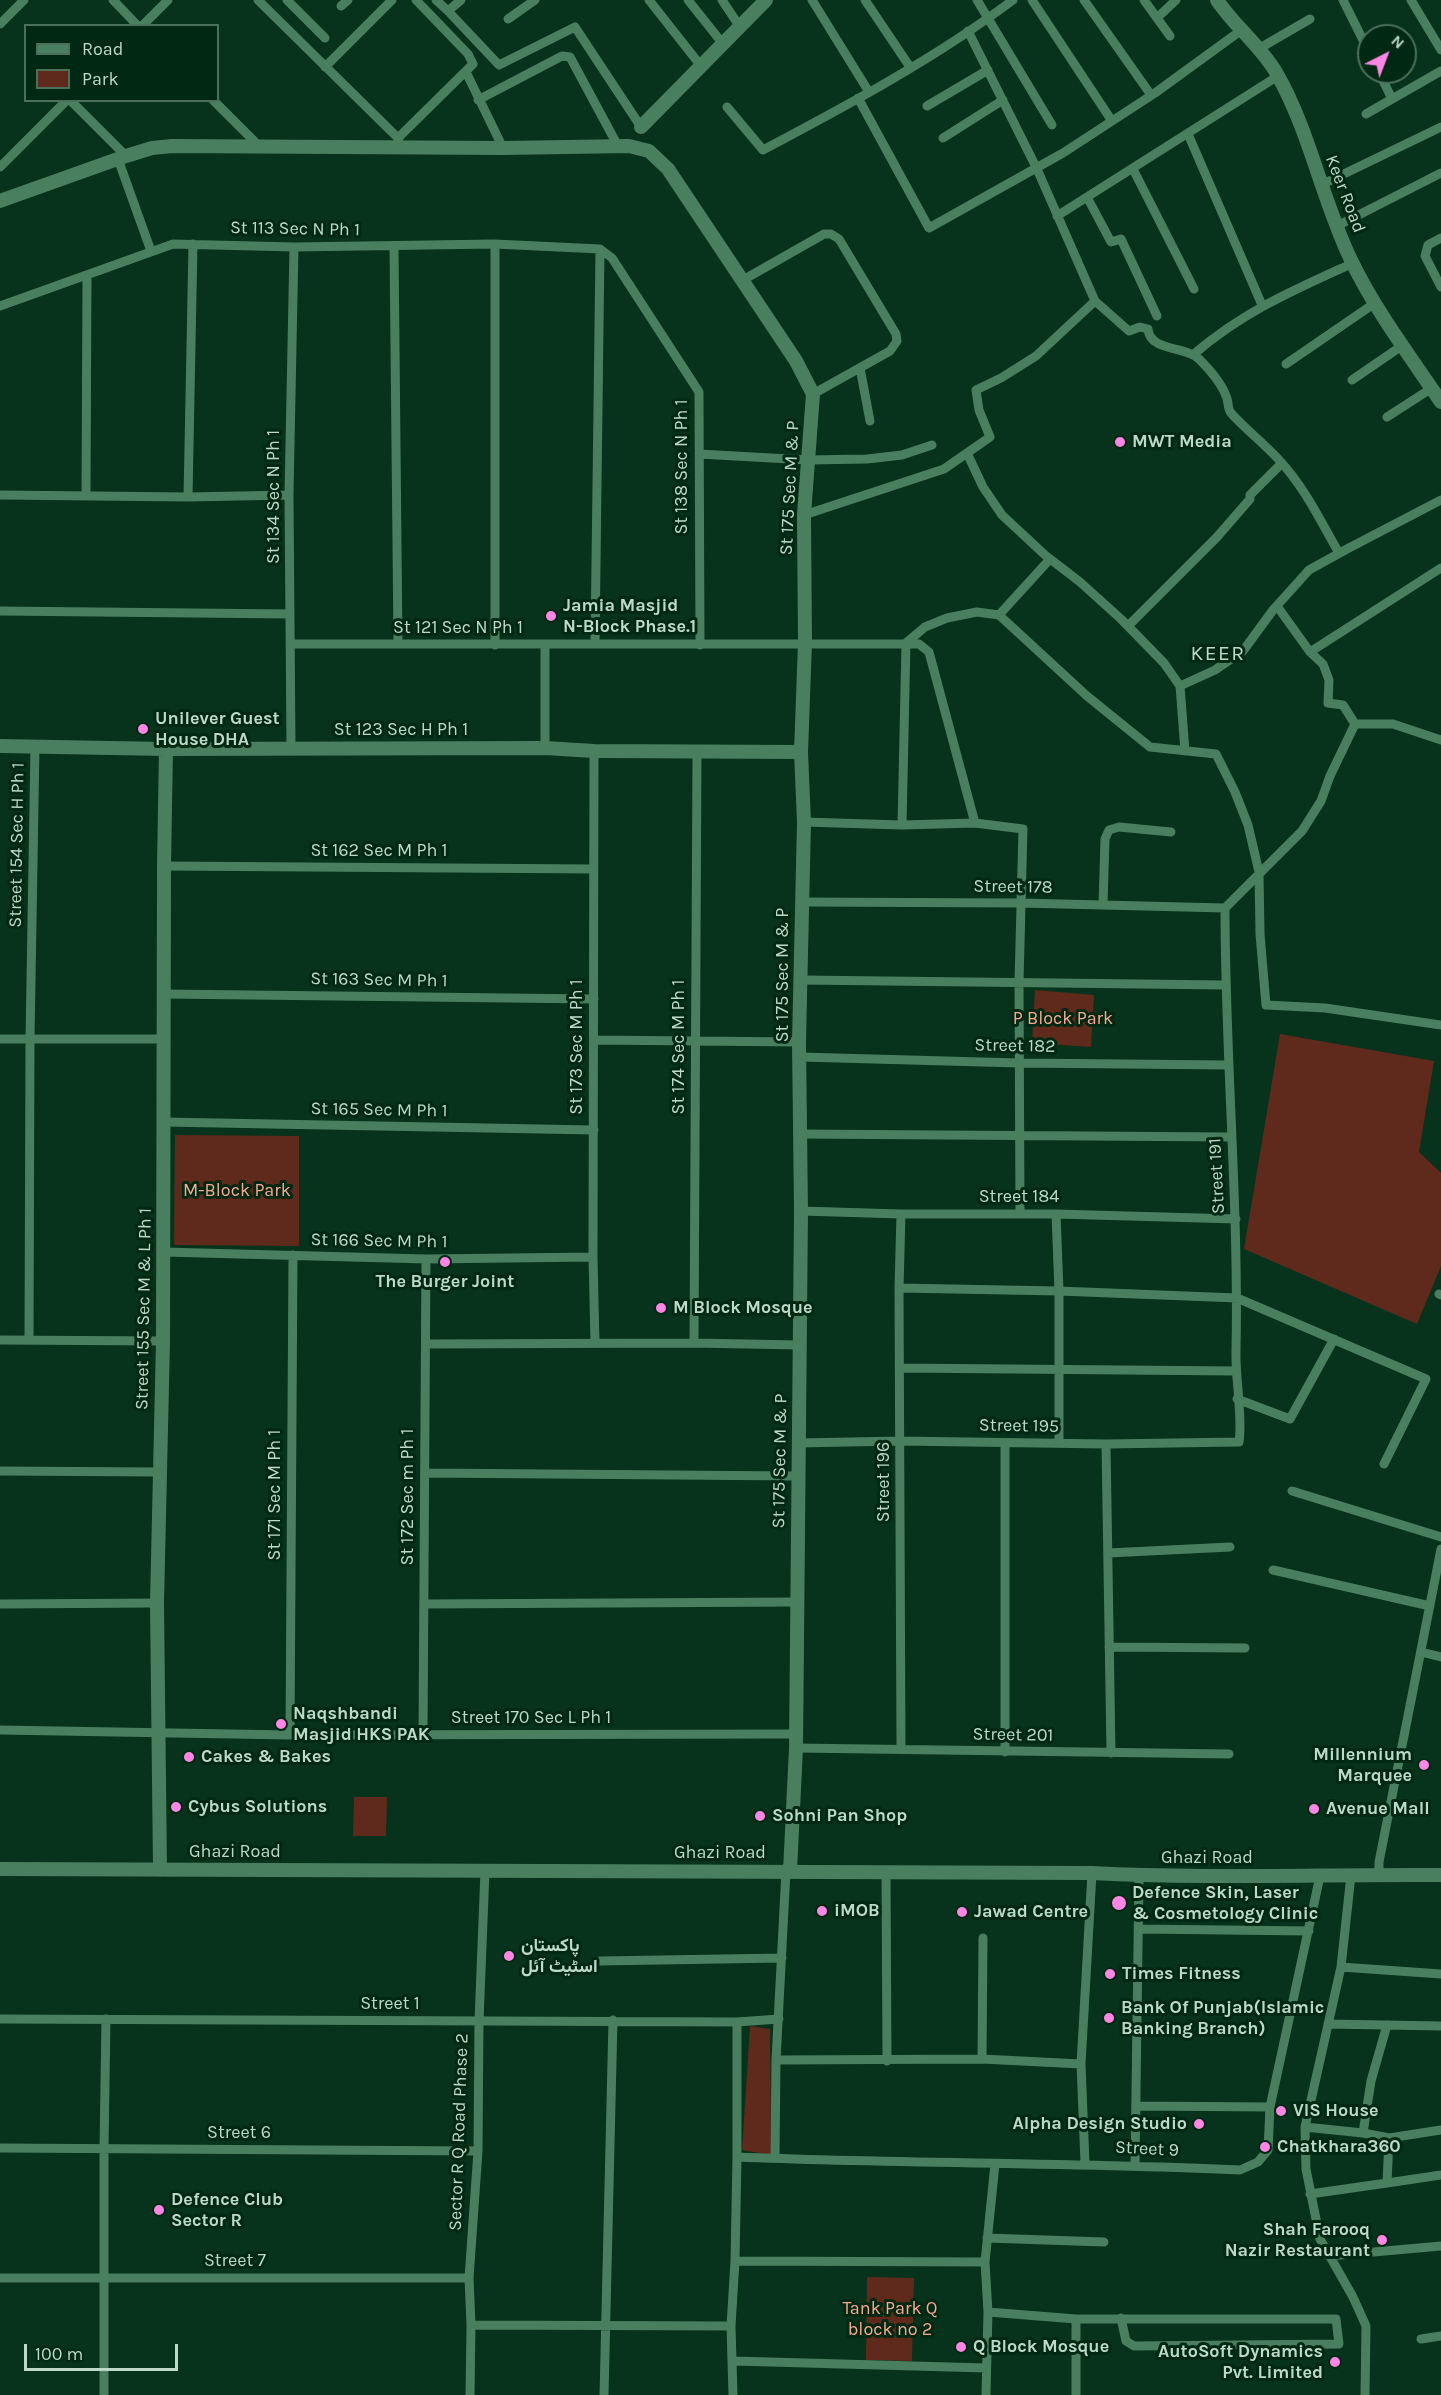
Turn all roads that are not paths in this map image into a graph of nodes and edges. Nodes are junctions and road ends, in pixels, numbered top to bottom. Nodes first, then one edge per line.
1 (24, 0) edge
2 (112, 0) edge
3 (168, 0) edge
4 (258, 0) edge
5 (287, 0) edge
6 (392, 0) edge
7 (417, 0) edge
8 (436, 0) edge
9 (460, 0) edge
10 (535, 0) edge
11 (649, 0) edge
12 (688, 0) edge
13 (722, 0) edge
14 (812, 0) edge
15 (865, 0) edge
16 (977, 0) edge
17 (1012, 0) edge
18 (1032, 0) edge
19 (1084, 0) edge
20 (1144, 0) edge
21 (1176, 0) edge
22 (1343, 0) edge
23 (1411, 0) edge
24 (1224, 2) edge
25 (759, 3) edge
26 (448, 11) junction
27 (1157, 18) junction
28 (508, 19) dead end
29 (987, 19) junction
30 (1310, 19) dead end
31 (0, 24) edge
32 (138, 24) edge
33 (142, 24) edge
34 (740, 27) junction
35 (1357, 28) edge
36 (1243, 29) junction
37 (968, 31) junction
38 (1170, 36) dead end
39 (325, 38) dead end
40 (723, 44) junction
41 (1260, 48) junction
42 (1441, 50) edge
43 (325, 66) junction
44 (701, 66) junction
45 (910, 67) junction
46 (988, 70) junction
47 (1441, 71) edge
48 (466, 72) junction
49 (1278, 76) junction
50 (1385, 84) edge
51 (869, 92) junction
52 (1152, 95) junction
53 (858, 98) junction
54 (1392, 99) junction
55 (478, 100) junction
56 (1003, 100) junction
57 (67, 102) edge
58 (71, 102) edge
59 (215, 102) edge
60 (927, 106) dead end
61 (727, 107) dead end
62 (1366, 114) dead end
63 (1112, 121) junction
64 (1052, 125) dead end
65 (641, 127) joint
66 (1441, 127) edge
67 (1188, 134) junction
68 (943, 138) dead end
69 (400, 143) junction
70 (259, 146) junction
71 (623, 146) junction
72 (503, 148) junction
73 (122, 157) junction
74 (0, 167) edge
75 (1037, 169) junction
76 (1133, 169) junction
77 (1441, 173) edge
78 (1321, 185) junction
79 (1087, 197) junction
80 (0, 201) edge
81 (1058, 216) junction
82 (1337, 226) junction
83 (1441, 238) edge
84 (193, 244) junction
85 (495, 244) junction
86 (394, 246) junction
87 (294, 247) junction
88 (600, 249) junction
89 (150, 251) junction
90 (1353, 263) junction
91 (87, 276) junction
92 (743, 280) junction
93 (1441, 287) edge
94 (1194, 289) dead end
95 (1095, 301) junction
96 (1375, 303) junction
97 (1262, 305) junction
98 (0, 306) edge
99 (1157, 316) dead end
100 (1403, 345) junction
101 (1194, 354) junction
102 (1286, 364) dead end
103 (860, 368) junction
104 (1352, 380) dead end
105 (1432, 388) junction
106 (813, 394) junction
107 (1441, 402) edge
108 (1387, 417) dead end
109 (870, 421) dead end
110 (932, 445) dead end
111 (967, 453) junction
112 (699, 454) junction
113 (808, 460) junction
114 (1282, 463) junction
115 (0, 495) edge
116 (86, 495) junction
117 (289, 495) junction
118 (188, 497) junction
119 (1441, 501) edge
120 (804, 515) junction
121 (1339, 553) junction
122 (1050, 559) junction
123 (1441, 568) edge
124 (1277, 606) junction
125 (0, 611) edge
126 (290, 614) junction
127 (999, 615) junction
128 (1128, 626) junction
129 (595, 643) junction
130 (805, 643) junction
131 (906, 643) junction
132 (291, 644) junction
133 (398, 644) junction
134 (545, 644) junction
135 (495, 645) junction
136 (700, 645) junction
137 (1310, 652) junction
138 (1180, 686) junction
139 (1356, 724) junction
140 (1441, 740) edge
141 (0, 746) edge
142 (35, 746) junction
143 (166, 748) junction
144 (291, 748) junction
145 (545, 748) junction
146 (594, 751) junction
147 (1185, 751) junction
148 (697, 752) junction
149 (801, 752) junction
150 (804, 822) junction
151 (975, 823) junction
152 (902, 825) junction
153 (1171, 832) dead end
154 (164, 866) junction
155 (594, 869) junction
156 (1259, 872) junction
157 (801, 902) junction
158 (1021, 903) junction
159 (1103, 905) junction
160 (1225, 908) junction
161 (802, 980) junction
162 (1019, 982) junction
163 (1225, 985) junction
164 (164, 994) junction
165 (594, 999) junction
166 (1441, 1025) edge
167 (0, 1039) edge
168 (30, 1039) junction
169 (163, 1039) junction
170 (594, 1040) junction
171 (695, 1042) junction
172 (800, 1042) junction
173 (800, 1057) junction
174 (1019, 1063) junction
175 (1228, 1065) junction
176 (164, 1122) junction
177 (594, 1130) junction
178 (800, 1134) junction
179 (1019, 1136) junction
180 (1231, 1137) junction
181 (801, 1211) junction
182 (1020, 1213) junction
183 (901, 1214) junction
184 (1056, 1214) junction
185 (1236, 1219) junction
186 (164, 1252) junction
187 (293, 1255) junction
188 (593, 1257) junction
189 (426, 1259) junction
190 (899, 1288) junction
191 (1059, 1291) junction
192 (1237, 1298) junction
193 (1334, 1339) junction
194 (0, 1340) edge
195 (29, 1340) junction
196 (163, 1341) junction
197 (595, 1343) junction
198 (694, 1343) junction
199 (426, 1344) junction
200 (800, 1345) junction
201 (900, 1368) junction
202 (1059, 1371) junction
203 (1235, 1371) junction
204 (1237, 1399) junction
205 (900, 1441) junction
206 (1239, 1442) joint
207 (798, 1443) junction
208 (1005, 1443) junction
209 (1059, 1443) junction
210 (1106, 1444) junction
211 (1384, 1464) dead end
212 (0, 1471) edge
213 (158, 1472) junction
214 (425, 1473) junction
215 (797, 1476) junction
216 (1292, 1491) dead end
217 (1441, 1537) edge
218 (1230, 1547) dead end
219 (1441, 1550) edge
220 (1108, 1553) junction
221 (1273, 1570) dead end
222 (796, 1602) junction
223 (157, 1603) junction
224 (0, 1604) edge
225 (424, 1605) junction
226 (1430, 1606) junction
227 (1109, 1647) junction
228 (1245, 1648) dead end
229 (1421, 1652) junction
230 (1441, 1658) edge
231 (0, 1730) edge
232 (158, 1733) junction
233 (795, 1734) junction
234 (291, 1735) junction
235 (423, 1735) junction
236 (796, 1748) junction
237 (901, 1749) junction
238 (1005, 1752) junction
239 (1111, 1753) junction
240 (1229, 1754) dead end
241 (0, 1869) edge
242 (160, 1870) junction
243 (485, 1871) junction
244 (788, 1871) junction
245 (886, 1872) junction
246 (1092, 1873) junction
247 (1379, 1874) junction
248 (1139, 1875) junction
249 (1351, 1875) junction
250 (1441, 1875) edge
251 (1320, 1876) junction
252 (1139, 1929) junction
253 (1309, 1931) junction
254 (983, 1938) dead end
255 (782, 1958) junction
256 (600, 1961) dead end
257 (1341, 1967) junction
258 (1441, 1974) edge
259 (0, 2019) edge
260 (106, 2019) junction
261 (779, 2019) junction
262 (479, 2020) junction
263 (613, 2020) junction
264 (737, 2022) junction
265 (1328, 2024) junction
266 (1387, 2025) junction
267 (1441, 2026) edge
268 (982, 2059) junction
269 (776, 2060) junction
270 (887, 2061) junction
271 (1081, 2064) junction
272 (1137, 2106) junction
273 (1270, 2107) junction
274 (1305, 2127) junction
275 (1441, 2130) edge
276 (1363, 2133) junction
277 (1389, 2138) junction
278 (0, 2148) edge
279 (104, 2149) junction
280 (478, 2151) junction
281 (737, 2157) junction
282 (775, 2158) junction
283 (1085, 2163) junction
284 (995, 2164) junction
285 (1135, 2165) junction
286 (1441, 2175) edge
287 (1387, 2183) junction
288 (1310, 2194) junction
289 (987, 2238) junction
290 (1104, 2242) dead end
291 (1441, 2246) edge
292 (1329, 2256) junction
293 (735, 2261) junction
294 (985, 2262) junction
295 (0, 2278) edge
296 (103, 2278) junction
297 (469, 2278) junction
298 (988, 2312) junction
299 (1121, 2318) junction
300 (1076, 2319) junction
301 (605, 2324) junction
302 (471, 2325) junction
303 (731, 2326) junction
304 (1441, 2336) edge
305 (1421, 2339) dead end
306 (734, 2361) junction
307 (986, 2368) junction
308 (104, 2395) edge
309 (470, 2395) edge
310 (604, 2395) edge
311 (733, 2395) edge
312 (986, 2395) edge
313 (1076, 2395) edge
314 (1365, 2395) edge

1 - 31 street
2 - 32 street
3 - 33 street
4 - 43 street
5 - 39 street
6 - 43 street
7 - 48 street
8 - 26 street
9 - 26 street
10 - 28 street
11 - 44 street
12 - 40 street
13 - 34 street
14 - 51 street
15 - 45 street
16 - 29 street
17 - 29 street
18 - 63 street
19 - 52 street
20 - 27 street
21 - 27 street
22 - 35 street
23 - 42 street
24 - 36 street, Keer Road
25 - 34 street
26 - 65 street
27 - 38 street
29 - 37 street
29 - 64 street
30 - 41 street
34 - 40 street
36 - 41 street, Keer Road
36 - 52 street
37 - 45 street
37 - 46 street
40 - 44 street
41 - 49 street, Keer Road
43 - 69 street
44 - 65 street
45 - 51 street
46 - 56 street
46 - 60 street
47 - 54 street
48 - 55 street
48 - 69 street
49 - 67 street
49 - 78 street, Keer Road
50 - 54 street
51 - 53 street
52 - 63 street
53 - 61 street
53 - 75 street
54 - 62 street
55 - 71 street
55 - 72 street
56 - 68 street
56 - 75 street
57 - 74 street
58 - 73 street
59 - 70 street
63 - 75 street
66 - 78 street
67 - 76 street
67 - 97 street
69 - 70 street
69 - 72 street
70 - 73 street
71 - 72 street
71 - 92 street
73 - 80 street
73 - 89 street
75 - 81 street
76 - 79 street
76 - 94 street
77 - 82 street
78 - 82 street, Keer Road
79 - 81 street
79 - 99 street
81 - 95 street
82 - 90 street, Keer Road
83 - 93 street
84 - 87 street, St 113 Sec N Ph 1
84 - 89 street, St 113 Sec N Ph 1
84 - 118 street
85 - 86 street, St 113 Sec N Ph 1
85 - 88 street, St 113 Sec N Ph 1
85 - 135 street
86 - 87 street, St 113 Sec N Ph 1
86 - 133 street
87 - 117 street, St 134 Sec N Ph 1
88 - 112 street, St 138 Sec N Ph 1
88 - 129 street
89 - 91 street, St 113 Sec N Ph 1
90 - 96 street, Keer Road
90 - 97 street
91 - 98 street, St 113 Sec N Ph 1
91 - 116 street
92 - 103 street
92 - 106 street
95 - 101 street
95 - 111 street
96 - 100 street, Keer Road
96 - 102 street
97 - 101 street
100 - 104 street
100 - 105 street, Keer Road
101 - 114 street
103 - 106 street
103 - 109 street
105 - 107 street, Keer Road
105 - 108 street
106 - 113 street, St 175 Sec M & P
110 - 113 street
111 - 120 street
111 - 122 street
112 - 113 street
112 - 136 street, St 138 Sec N Ph 1
113 - 120 street, St 175 Sec M & P
114 - 121 street
114 - 128 street
115 - 116 street
116 - 118 street
117 - 118 street
117 - 126 street, St 134 Sec N Ph 1
119 - 121 street
120 - 130 street, St 175 Sec M & P
121 - 124 street
122 - 127 street
122 - 128 street
123 - 137 street
124 - 137 street
124 - 138 street
125 - 126 street
126 - 132 street, St 134 Sec N Ph 1
127 - 131 street
127 - 147 street
128 - 138 street
129 - 134 street, St 121 Sec N Ph 1
129 - 136 street, St 121 Sec N Ph 1
130 - 131 street, St 121 Sec N Ph 1
130 - 136 street, St 121 Sec N Ph 1
130 - 149 street, St 175 Sec M & P
131 - 151 street
131 - 152 street
132 - 133 street, St 121 Sec N Ph 1
132 - 144 street, St 134 Sec N Ph 1
133 - 135 street, St 121 Sec N Ph 1
134 - 135 street, St 121 Sec N Ph 1
134 - 145 street
137 - 139 street
138 - 147 street
139 - 140 street
139 - 156 street
141 - 142 street, St 123 Sec H Ph 1
142 - 143 street, St 123 Sec H Ph 1
142 - 168 street, Street 154 Sec H Ph 1
143 - 144 street, St 123 Sec H Ph 1
143 - 154 street, Street 155 Sec M & L Ph 1
144 - 145 street, St 123 Sec H Ph 1
145 - 146 street, St 123 Sec H Ph 1
146 - 148 street, St 123 Sec H Ph 1
146 - 155 street, St 173 Sec M Ph 1
147 - 156 street
148 - 149 street, St 123 Sec H Ph 1
148 - 171 street, St 174 Sec M Ph 1
149 - 150 street, St 175 Sec M & P
150 - 152 street
150 - 157 street, St 175 Sec M & P
151 - 152 street
151 - 158 street
153 - 159 street
154 - 155 street, St 162 Sec M Ph 1
154 - 164 street, Street 155 Sec M & L Ph 1
155 - 165 street, St 173 Sec M Ph 1
156 - 160 street
156 - 166 street
157 - 158 street, Street 178
157 - 161 street, St 175 Sec M & P
158 - 159 street, Street 178
158 - 162 street
159 - 160 street, Street 178
160 - 163 street, Street 191
161 - 162 street
161 - 172 street, St 175 Sec M & P
162 - 163 street
162 - 174 street
163 - 175 street, Street 191
164 - 165 street, St 163 Sec M Ph 1
164 - 169 street, Street 155 Sec M & L Ph 1
165 - 170 street, St 173 Sec M Ph 1
167 - 168 street
168 - 169 street
168 - 195 street, Street 154 Sec H Ph 1
169 - 176 street, Street 155 Sec M & L Ph 1
170 - 171 street
170 - 177 street, St 173 Sec M Ph 1
171 - 172 street
171 - 198 street, St 174 Sec M Ph 1
172 - 173 street, St 175 Sec M & P
173 - 174 street, Street 182
173 - 178 street, St 175 Sec M & P
174 - 175 street, Street 182
174 - 179 street
175 - 180 street, Street 191
176 - 177 street, St 165 Sec M Ph 1
176 - 186 street, Street 155 Sec M & L Ph 1
177 - 188 street, St 173 Sec M Ph 1
178 - 179 street
178 - 181 street, St 175 Sec M & P
179 - 180 street
179 - 182 street
180 - 185 street, Street 191
181 - 183 street, Street 184
181 - 200 street, St 175 Sec M & P
182 - 183 street, Street 184
182 - 184 street, Street 184
183 - 190 street, Street 196
184 - 185 street, Street 184
184 - 191 street
185 - 192 street, Street 191
186 - 187 street, St 166 Sec M Ph 1
186 - 196 street, Street 155 Sec M & L Ph 1
187 - 189 street, St 166 Sec M Ph 1
187 - 234 street, St 171 Sec M Ph 1
188 - 189 street, St 166 Sec M Ph 1
188 - 197 street, St 173 Sec M Ph 1
189 - 199 street, St 172 Sec m Ph 1
190 - 191 street
190 - 201 street, Street 196
191 - 192 street
191 - 202 street
192 - 193 street
192 - 203 street, Street 191
193 - 204 street
193 - 211 street
194 - 195 street
195 - 196 street
196 - 213 street, Street 155 Sec M & L Ph 1
197 - 198 street
197 - 199 street
198 - 200 street
199 - 214 street, St 172 Sec m Ph 1
200 - 207 street, St 175 Sec M & P
201 - 202 street
201 - 205 street, Street 196
202 - 203 street
202 - 209 street
203 - 204 street, Street 191
204 - 206 street, Street 191
205 - 207 street, Street 195
205 - 208 street, Street 195
205 - 237 street, Street 196
206 - 210 street, Street 195
207 - 215 street, St 175 Sec M & P
208 - 209 street, Street 195
208 - 238 street
209 - 210 street, Street 195
210 - 220 street
212 - 213 street
213 - 223 street, Street 155 Sec M & L Ph 1
214 - 215 street
214 - 225 street, St 172 Sec m Ph 1
215 - 222 street, St 175 Sec M & P
216 - 217 street
218 - 220 street
219 - 226 street
220 - 227 street
221 - 226 street
222 - 225 street
222 - 233 street, St 175 Sec M & P
223 - 224 street
223 - 232 street, Street 155 Sec M & L Ph 1
225 - 235 street, St 172 Sec m Ph 1
226 - 229 street
227 - 228 street
227 - 239 street
229 - 230 street
229 - 247 street
231 - 232 street, Street 170 Sec L Ph 1
232 - 234 street, Street 170 Sec L Ph 1
232 - 242 street, Street 155 Sec M & L Ph 1
233 - 235 street, Street 170 Sec L Ph 1
233 - 236 street, St 175 Sec M & P
234 - 235 street, Street 170 Sec L Ph 1
236 - 237 street, Street 201
236 - 244 street, St 175 Sec M & P
237 - 238 street, Street 201
238 - 239 street, Street 201
239 - 240 street, Street 201
241 - 242 street, Ghazi Road
242 - 243 street, Ghazi Road
243 - 244 street, Ghazi Road
243 - 262 street, Sector R Q Road Phase 2
244 - 245 street, Ghazi Road
244 - 255 street
245 - 246 street, Ghazi Road
245 - 270 street
246 - 248 street, Ghazi Road
246 - 271 street
247 - 249 street, Ghazi Road
247 - 250 street, Ghazi Road
248 - 251 street, Ghazi Road
248 - 252 street
249 - 251 street, Ghazi Road
249 - 257 street
251 - 253 street, Street 9
252 - 253 street
252 - 272 street
253 - 273 street, Street 9
254 - 268 street
255 - 256 street
255 - 261 street
257 - 258 street
257 - 265 street
259 - 260 street, Street 1
260 - 262 street, Street 1
260 - 279 street
261 - 264 street, Street 1
261 - 269 street
262 - 263 street, Street 1
262 - 280 street, Sector R Q Road Phase 2
263 - 264 street, Street 1
263 - 301 street
264 - 281 street
265 - 266 street
265 - 274 street
266 - 267 street
266 - 276 street
268 - 270 street
268 - 271 street
269 - 270 street
269 - 282 street
271 - 283 street
272 - 273 street
272 - 285 street
273 - 285 street, Street 9
274 - 276 street
274 - 288 street
275 - 277 street
276 - 277 street
277 - 287 street
278 - 279 street, Street 6
279 - 280 street, Street 6
279 - 296 street
280 - 297 street, Sector R Q Road Phase 2
281 - 282 street, Street 9
281 - 293 street
282 - 284 street, Street 9
283 - 284 street, Street 9
283 - 285 street, Street 9
284 - 289 street
286 - 287 street
287 - 288 street
288 - 292 street
289 - 290 street
289 - 294 street
291 - 292 street
292 - 314 street
293 - 294 street
293 - 303 street
294 - 298 street
295 - 296 street, Street 7
296 - 297 street, Street 7
296 - 308 street
297 - 302 street, Sector R Q Road Phase 2
298 - 300 street
298 - 307 street
299 - 299 street
299 - 300 street
300 - 313 street
301 - 302 street
301 - 303 street
301 - 310 street
302 - 309 street, Sector R Q Road Phase 2
303 - 306 street
304 - 305 street
306 - 307 street
306 - 311 street
307 - 312 street

